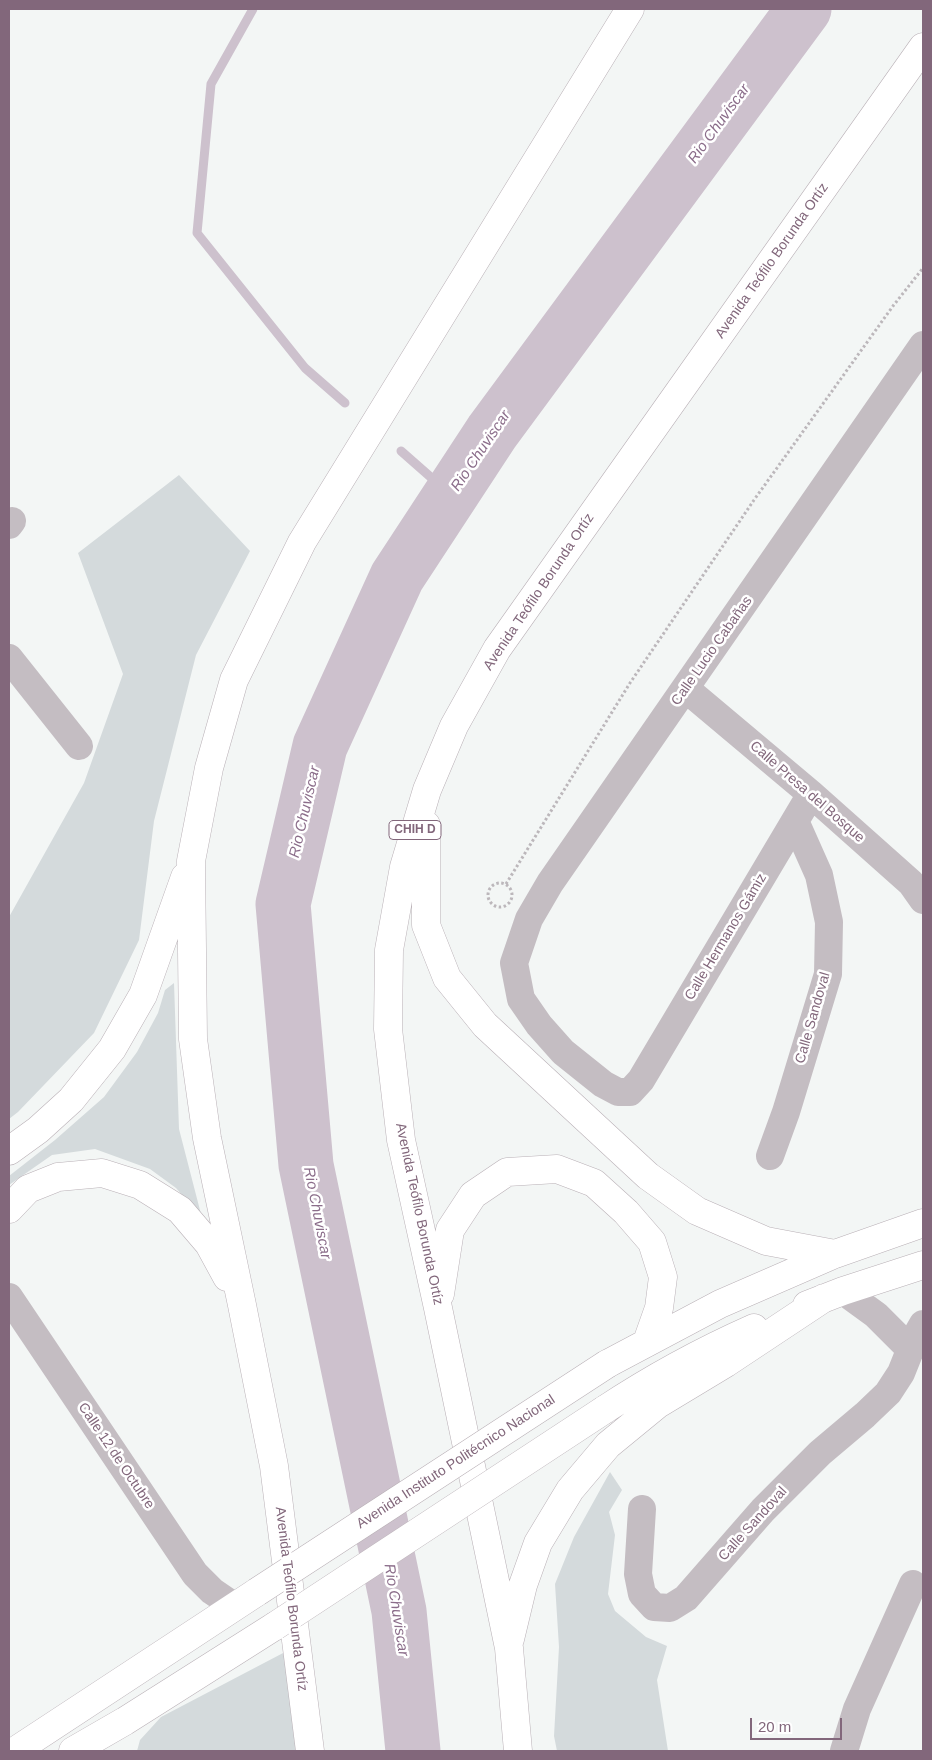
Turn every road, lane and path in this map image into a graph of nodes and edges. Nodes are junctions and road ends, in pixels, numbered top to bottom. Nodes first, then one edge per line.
1 (630, 9) edge
2 (923, 47) edge
3 (923, 268) edge
4 (923, 345) edge
5 (9, 658) edge
6 (686, 689) junction
7 (79, 746) dead end
8 (427, 790) junction
9 (811, 794) junction
10 (795, 821) junction
11 (191, 861) junction
12 (506, 884) junction
13 (923, 900) edge
14 (641, 1080) joint
15 (9, 1151) edge
16 (770, 1156) dead end
17 (9, 1209) edge
18 (923, 1223) edge
19 (836, 1254) junction
20 (923, 1265) edge
21 (834, 1294) junction
22 (9, 1297) edge
23 (242, 1305) junction
24 (438, 1308) junction
25 (923, 1324) edge
26 (647, 1342) junction
27 (912, 1350) junction
28 (642, 1509) dead end
29 (913, 1584) dead end
30 (234, 1606) junction
31 (508, 1648) junction
32 (125, 1720) junction
33 (16, 1751) edge
34 (73, 1751) edge
35 (115, 1751) edge
36 (310, 1751) edge
37 (518, 1751) edge
38 (844, 1751) edge

1 - 11 main road, Avenida Teófilo Borunda Ortíz
2 - 8 main road, Avenida Teófilo Borunda Ortíz / CHIH D
3 - 12 path
4 - 6 street, Calle Lucio Cabañas
5 - 7 street
6 - 9 street, Calle Presa del Bosque
6 - 14 street, Calle Lucio Cabañas
8 - 19 main road
8 - 24 main road, Avenida Teófilo Borunda Ortíz / CHIH D
9 - 10 street, Calle Hermanos Gámiz
9 - 13 street, Calle Presa del Bosque
10 - 14 street, Calle Hermanos Gámiz
10 - 16 street, Calle Sandoval
11 - 15 main road
11 - 23 main road, Avenida Teófilo Borunda Ortíz
12 - 12 path
17 - 23 main road
18 - 19 main road, Avenida Instituto Politécnico Nacional
19 - 26 main road, Avenida Instituto Politécnico Nacional
20 - 21 main road
21 - 27 street
21 - 31 main road
21 - 32 main road, bridge
22 - 30 street, Calle 12 de Octubre
23 - 36 main road, Avenida Teófilo Borunda Ortíz
24 - 26 main road
24 - 31 main road, Avenida Teófilo Borunda Ortíz / CHIH D
25 - 27 street, Calle Sandoval
26 - 30 main road, Avenida Instituto Politécnico Nacional, bridge
27 - 28 street, Calle Sandoval
29 - 38 street
30 - 33 main road, Avenida Instituto Politécnico Nacional
31 - 37 main road, Avenida Teófilo Borunda Ortíz / CHIH D
32 - 34 main road
32 - 35 main road

